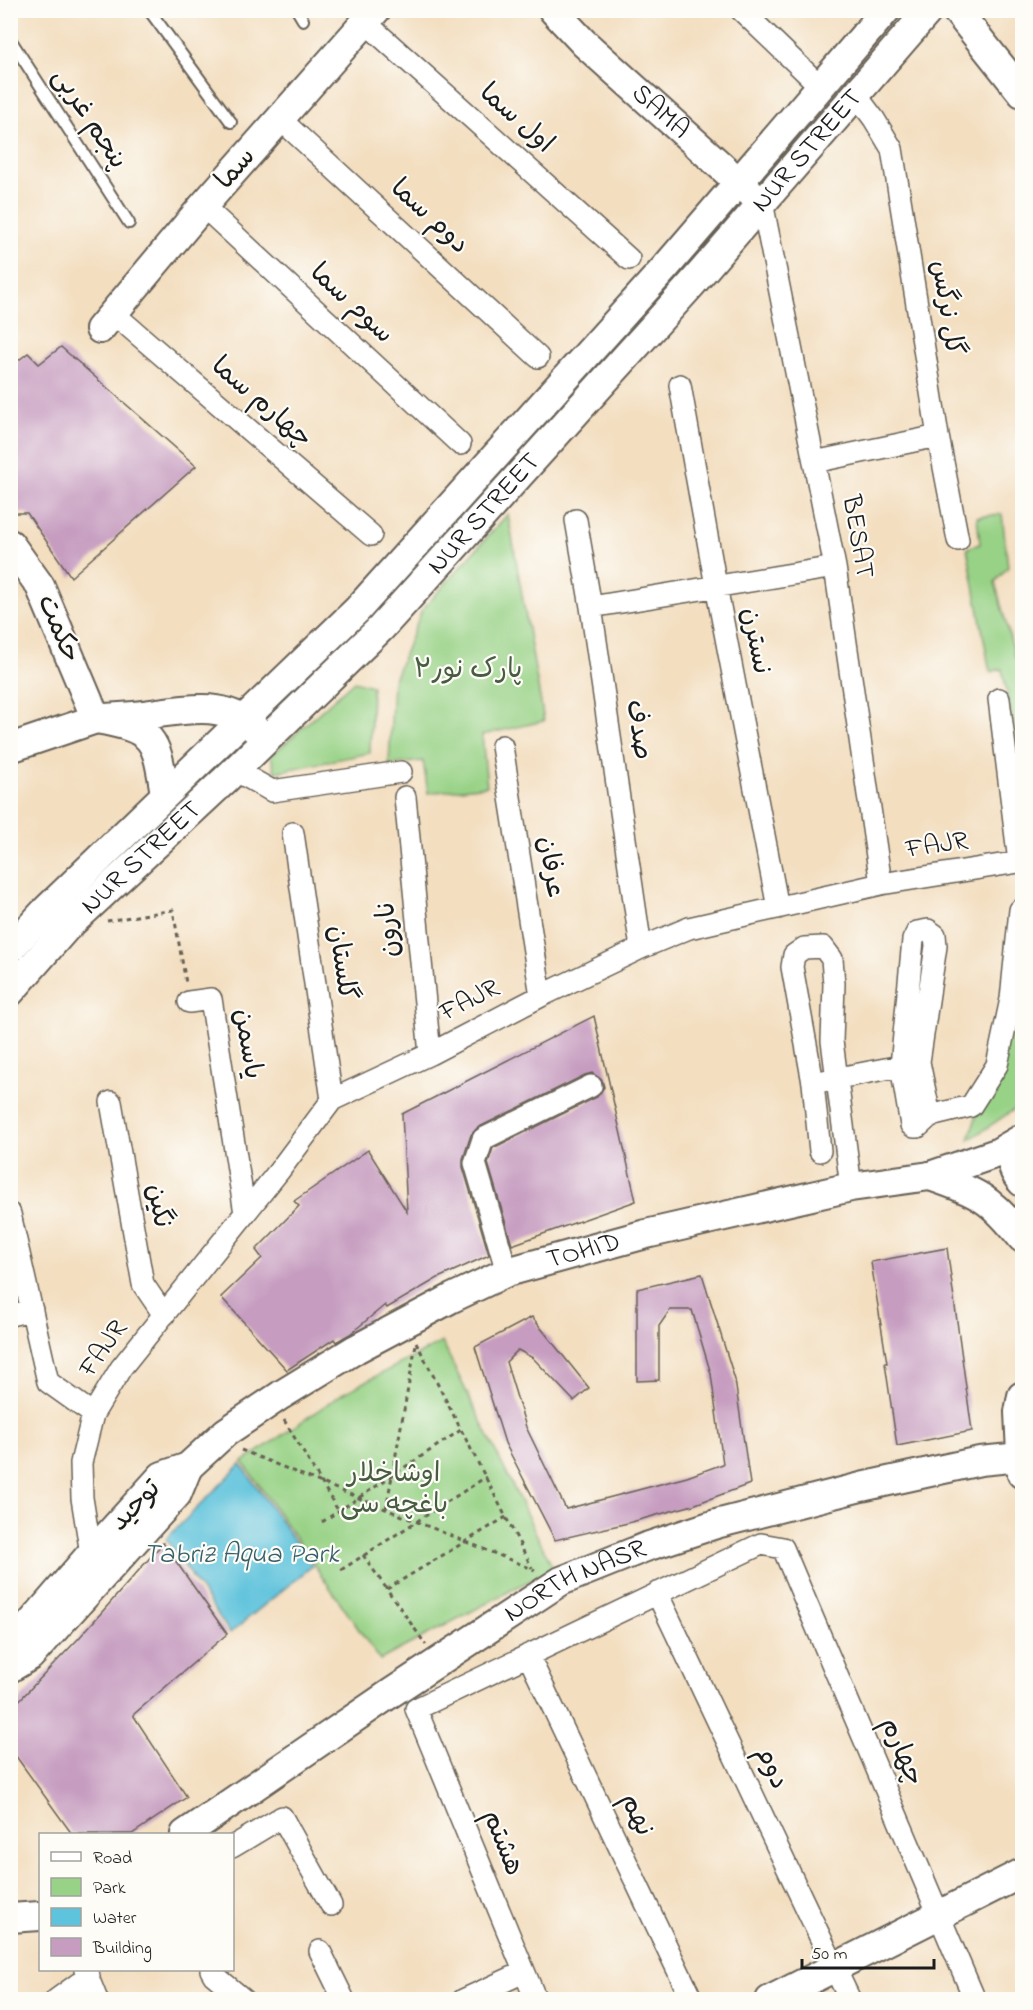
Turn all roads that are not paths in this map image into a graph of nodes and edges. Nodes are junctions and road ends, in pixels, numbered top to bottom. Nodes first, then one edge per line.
1 (149, 10) edge
2 (553, 10) edge
3 (576, 10) edge
4 (741, 10) edge
5 (886, 10) edge
6 (929, 10) edge
7 (956, 10) edge
8 (978, 10) edge
9 (370, 16) edge
10 (10, 39) edge
11 (584, 43) junction
12 (1023, 72) edge
13 (820, 86) junction
14 (1023, 93) edge
15 (856, 95) junction
16 (280, 119) junction
17 (231, 122) dead end
18 (736, 182) junction
19 (762, 202) junction
20 (203, 206) junction
21 (129, 223) dead end
22 (629, 259) dead end
23 (106, 321) joint
24 (538, 357) dead end
25 (680, 385) dead end
26 (938, 436) junction
27 (460, 444) dead end
28 (814, 462) junction
29 (576, 520) dead end
30 (371, 536) dead end
31 (958, 540) dead end
32 (10, 544) edge
33 (835, 567) junction
34 (716, 586) junction
35 (591, 607) junction
36 (999, 699) dead end
37 (96, 718) junction
38 (244, 718) junction
39 (266, 740) junction
40 (502, 746) dead end
41 (10, 748) edge
42 (235, 770) junction
43 (401, 772) dead end
44 (165, 794) junction
45 (405, 798) dead end
46 (293, 833) dead end
47 (881, 884) junction
48 (778, 908) junction
49 (1020, 910) dead end
50 (641, 948) junction
51 (10, 949) edge
52 (10, 992) edge
53 (541, 996) junction
54 (189, 1002) road end
55 (429, 1054) junction
56 (910, 1064) junction
57 (836, 1078) junction
58 (813, 1083) junction
59 (591, 1086) dead end
60 (332, 1100) junction
61 (111, 1101) dead end
62 (1022, 1139) edge
63 (820, 1151) dead end
64 (930, 1176) junction
65 (1018, 1176) edge
66 (851, 1187) junction
67 (10, 1214) edge
68 (245, 1214) junction
69 (1023, 1238) edge
70 (507, 1272) junction
71 (32, 1310) junction
72 (10, 1315) edge
73 (164, 1316) junction
74 (1023, 1396) edge
75 (93, 1414) junction
76 (188, 1467) joint
77 (1022, 1467) edge
78 (100, 1561) junction
79 (657, 1593) junction
80 (10, 1653) edge
81 (528, 1655) junction
82 (10, 1668) edge
83 (186, 1833) edge
84 (234, 1846) edge
85 (1023, 1874) edge
86 (331, 1905) dead end
87 (939, 1915) junction
88 (39, 1916) edge
89 (10, 1918) edge
90 (320, 1951) dead end
91 (833, 1967) junction
92 (212, 1971) edge
93 (524, 1972) junction
94 (87, 1973) edge
95 (56, 2000) edge
96 (98, 2000) edge
97 (244, 2000) edge
98 (344, 2000) edge
99 (463, 2000) edge
100 (536, 2000) edge
101 (692, 2000) edge
102 (770, 2000) edge
103 (850, 2000) edge
104 (975, 2000) edge

1 - 17 lane
2 - 11 main road, SAMA
3 - 11 main road
4 - 13 street
5 - 13 main road, NUR STREET
6 - 15 main road, NUR STREET
7 - 14 main road
8 - 12 main road
9 - 16 main road, سما
9 - 22 street, اول سما
10 - 21 lane, پنجم غربی
11 - 18 main road, SAMA
13 - 18 main road, NUR STREET
15 - 19 main road, NUR STREET
15 - 26 street, گل نرگس
16 - 20 main road, سما
16 - 24 street, دوم سما
18 - 19 main road, SAMA
18 - 38 main road, NUR STREET
19 - 28 street, BESAT
19 - 39 main road, NUR STREET
20 - 23 main road, سما
20 - 27 street, سوم سما
23 - 30 street, چهارم سما
25 - 34 street, نسترن
26 - 28 street
26 - 31 street, گل نرگس
28 - 33 street, BESAT
29 - 35 street, صدف
32 - 37 main road, حکمت
33 - 34 street
33 - 47 street, BESAT
34 - 35 street
34 - 48 street, نسترن
35 - 50 street, صدف
36 - 47 street, FAJR
37 - 38 main road
37 - 41 main road
37 - 44 main road
38 - 39 main road
38 - 44 main road, NUR STREET
39 - 42 main road, NUR STREET
40 - 53 street, عرفان
42 - 43 street
42 - 52 main road, NUR STREET
44 - 51 main road, NUR STREET
45 - 55 street, نارون
46 - 60 street, گلستان
47 - 48 street, FAJR
48 - 50 street, FAJR
49 - 56 street
50 - 53 street, FAJR
53 - 55 street, FAJR
54 - 68 street, یاسمن
55 - 60 street, FAJR
56 - 56 street
56 - 57 street
57 - 58 street
57 - 58 street
57 - 66 street
58 - 63 street
59 - 70 street
60 - 68 street, FAJR
61 - 73 street, نگین
62 - 64 main road, TOHID
62 - 65 main road
64 - 65 main road
64 - 66 main road, TOHID
64 - 69 main road
66 - 70 main road, TOHID
67 - 71 street
68 - 73 street, FAJR
70 - 76 main road, TOHID
71 - 72 street
71 - 75 street
73 - 75 street, FAJR
74 - 77 main road
75 - 78 street, FAJR
76 - 78 main road, توحید
77 - 83 main road, NORTH NASR
78 - 80 main road, توحید
78 - 82 main road, توحید
79 - 81 street
79 - 87 street, چهارم
79 - 91 street, دوم
81 - 93 street, هشتم
81 - 101 street, نهم
84 - 86 street
85 - 87 main road
87 - 91 main road
87 - 104 street, چهارم
88 - 89 main road
90 - 98 street
91 - 102 main road
91 - 103 street, دوم
92 - 97 street
93 - 99 street
93 - 100 street, هشتم
94 - 95 street
94 - 96 street

